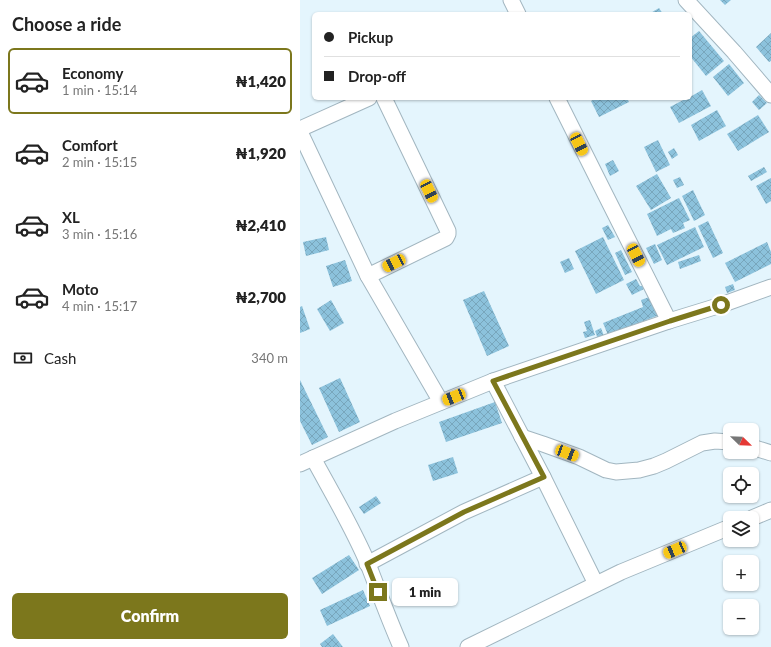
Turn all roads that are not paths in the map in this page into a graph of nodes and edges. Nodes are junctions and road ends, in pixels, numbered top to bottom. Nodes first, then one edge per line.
1 (511, 0) edge
2 (686, 0) edge
3 (517, 12) edge
4 (771, 95) edge
5 (365, 100) edge
6 (385, 100) edge
7 (558, 100) edge
8 (300, 131) edge
9 (368, 276) junction
10 (771, 287) edge
11 (670, 321) junction
12 (493, 381) junction
13 (440, 402) junction
14 (522, 437) junction
15 (723, 442) edge
16 (759, 449) edge
17 (771, 453) edge
18 (307, 461) edge
19 (544, 477) junction
20 (770, 513) edge
21 (759, 516) edge
22 (723, 530) edge
23 (367, 564) junction
24 (596, 584) junction
25 (401, 647) edge
26 (468, 647) edge

1 - 3 street
2 - 4 street
5 - 8 street
6 - 9 street
7 - 11 street
8 - 9 street
9 - 13 street
10 - 11 street
11 - 12 street
12 - 13 street
12 - 14 street
13 - 18 street
14 - 15 street
14 - 19 street
16 - 17 street
18 - 23 street
19 - 23 street
19 - 24 street
20 - 21 street
22 - 24 street
23 - 25 street
24 - 26 street

